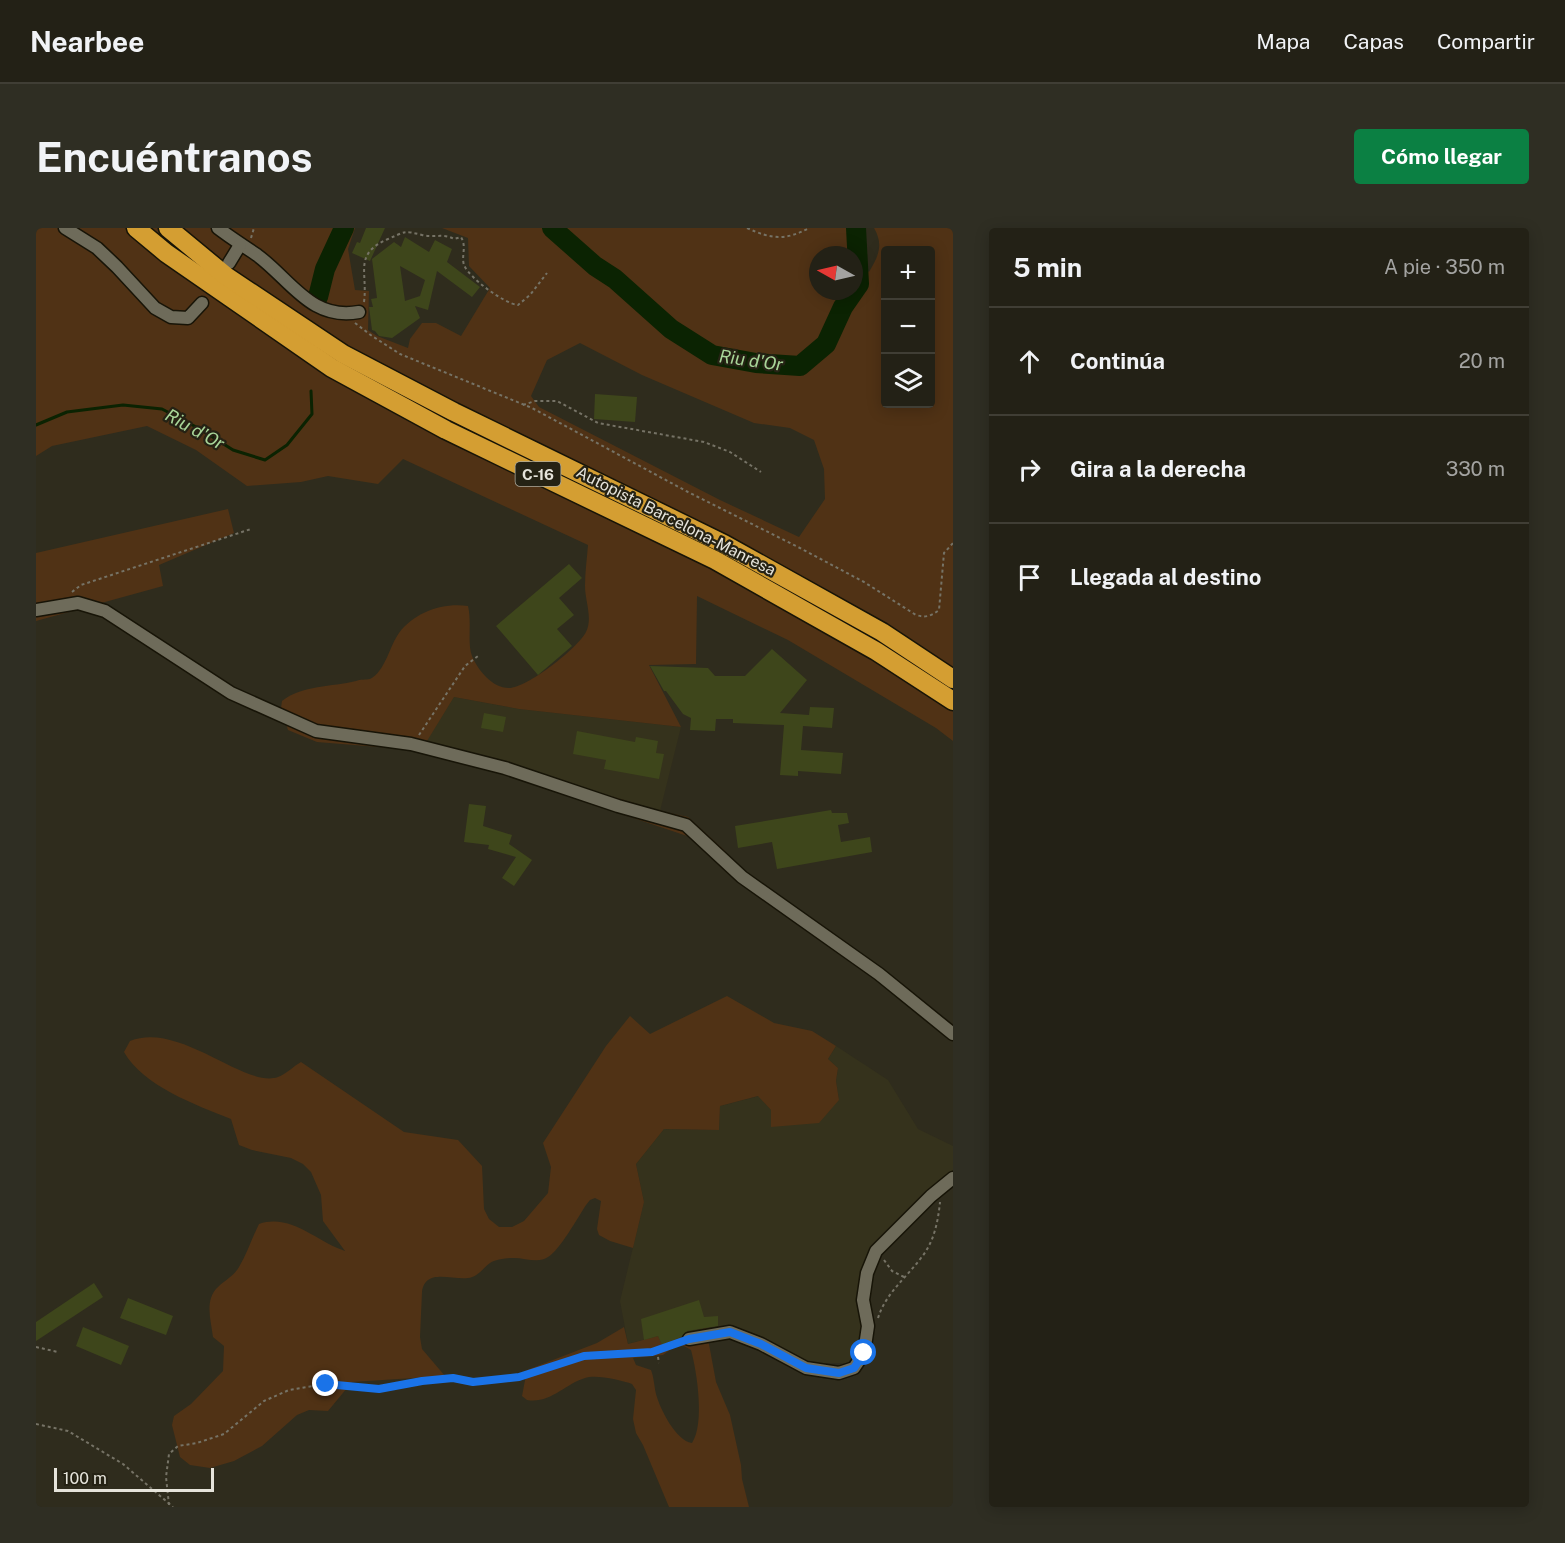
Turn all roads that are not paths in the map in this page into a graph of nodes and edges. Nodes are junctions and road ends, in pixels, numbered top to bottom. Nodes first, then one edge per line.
1 (64, 228) edge
2 (136, 228) edge
3 (168, 228) edge
4 (218, 228) edge
5 (240, 245) junction
6 (229, 263) dead end
7 (202, 303) dead end
8 (353, 313) road end
9 (36, 610) edge
10 (953, 679) edge
11 (953, 701) edge
12 (953, 1034) edge
13 (953, 1178) edge
14 (689, 1339) road end

1 - 7 street
2 - 11 highway, Autopista Barcelona-Manresa / C-16
3 - 10 highway, Autopista Barcelona-Manresa / C-16
4 - 5 street
5 - 6 street
5 - 8 street
9 - 12 street
13 - 14 street

